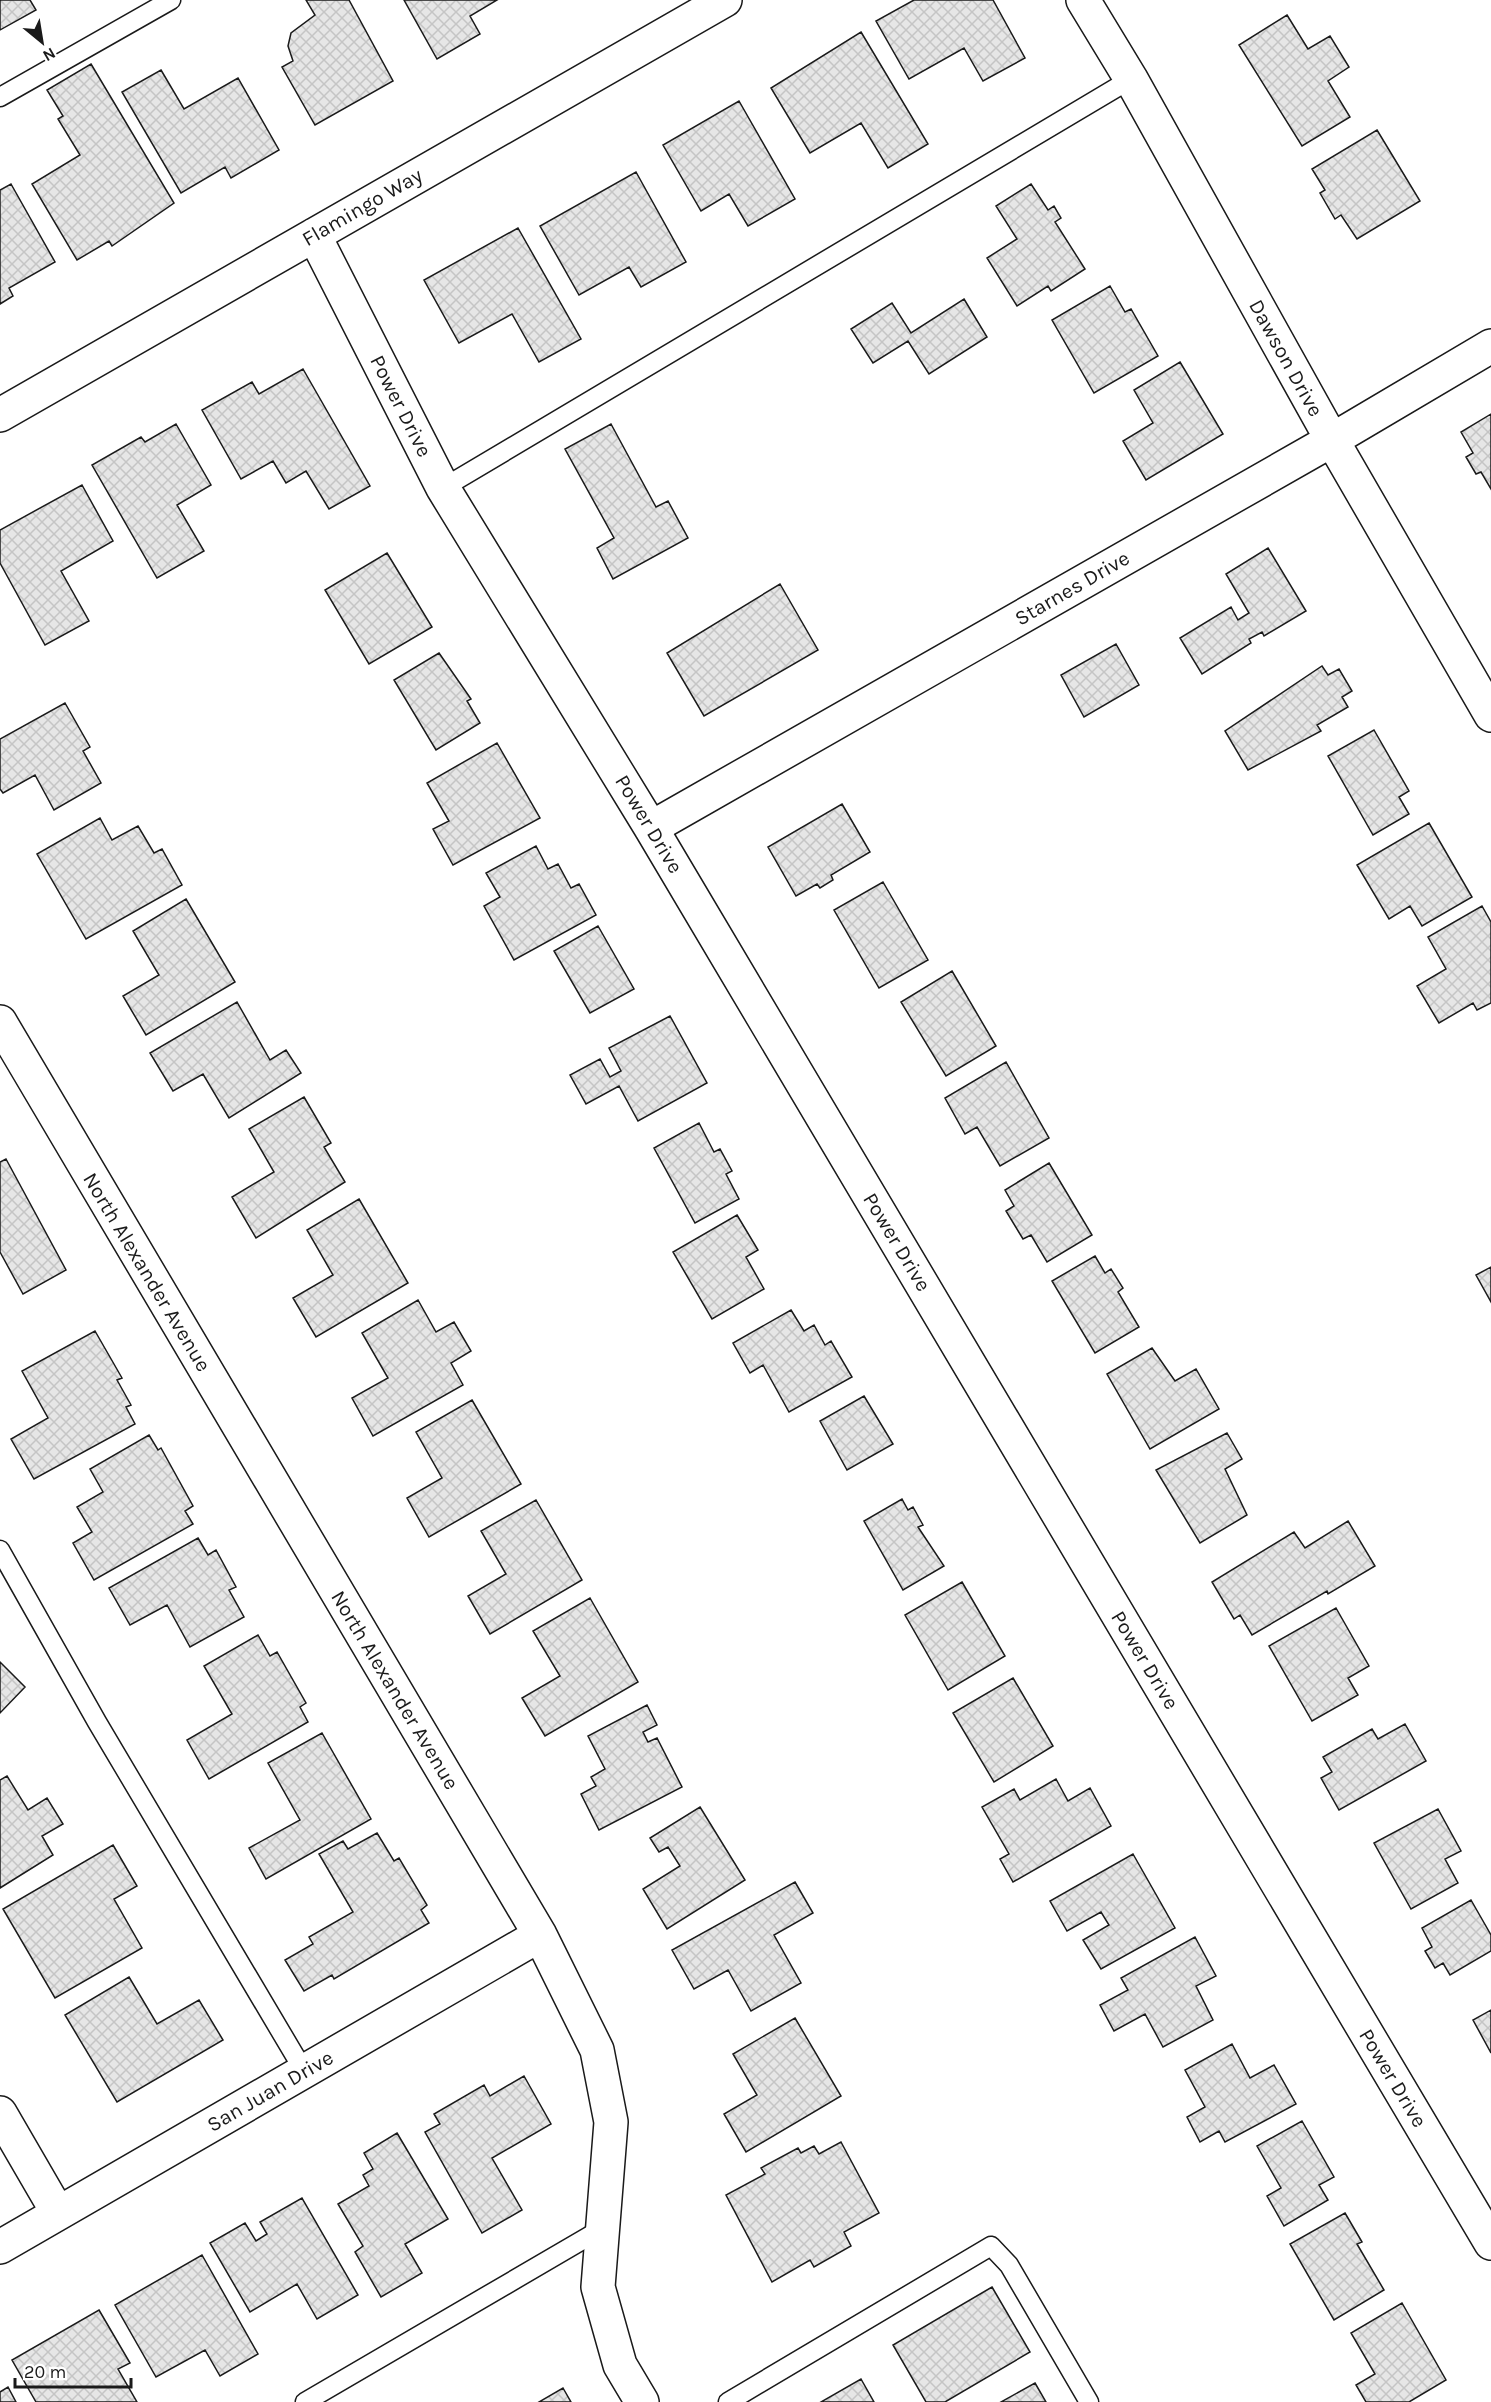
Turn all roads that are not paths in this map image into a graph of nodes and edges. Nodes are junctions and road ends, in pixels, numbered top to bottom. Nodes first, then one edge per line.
1 (171, 0) edge
2 (725, 0) edge
3 (1083, 0) edge
4 (1131, 78) junction
5 (0, 97) edge
6 (314, 235) junction
7 (1491, 346) edge
8 (0, 416) edge
9 (1332, 440) junction
10 (444, 488) junction
11 (1491, 715) edge
12 (651, 828) junction
13 (3, 1035) edge
14 (0, 1550) edge
15 (540, 1935) junction
16 (304, 2071) junction
17 (0, 2113) edge
18 (58, 2213) junction
19 (603, 2228) junction
20 (1491, 2243) edge
21 (0, 2247) edge
22 (305, 2402) edge
23 (642, 2402) edge
24 (728, 2402) edge
25 (1089, 2402) edge

1 - 5 lane
2 - 6 street, Flamingo Way
3 - 4 street, Dawson Drive
4 - 9 street, Dawson Drive
4 - 10 lane
6 - 8 street, Flamingo Way
6 - 10 street, Power Drive
7 - 9 street, Starnes Drive
9 - 11 street, Dawson Drive
9 - 12 street, Starnes Drive
10 - 12 street, Power Drive
12 - 20 street, Power Drive
13 - 15 street, North Alexander Avenue
14 - 16 lane
15 - 16 street, San Juan Drive
15 - 19 street, North Alexander Avenue
16 - 18 street, San Juan Drive
17 - 18 street
18 - 21 street, San Juan Drive
19 - 22 lane
19 - 23 street, North Alexander Avenue
24 - 25 lane

